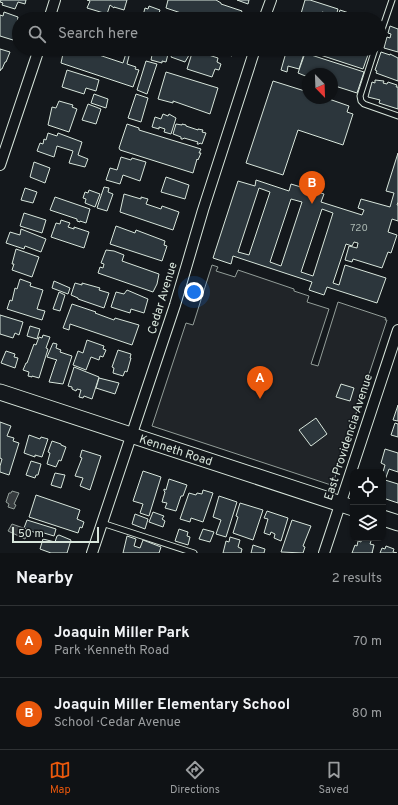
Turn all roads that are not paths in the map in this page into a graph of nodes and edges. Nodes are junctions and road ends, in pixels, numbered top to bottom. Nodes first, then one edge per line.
1 (55, 0) edge
2 (271, 0) edge
3 (392, 0) edge
4 (51, 12) edge
5 (267, 12) edge
6 (386, 18) edge
7 (37, 56) edge
8 (253, 56) edge
9 (373, 56) edge
10 (398, 116) edge
11 (0, 165) edge
12 (398, 330) edge
13 (0, 392) edge
14 (131, 435) junction
15 (347, 506) edge
16 (386, 519) edge
17 (102, 523) junction
18 (398, 523) edge
19 (92, 553) edge
20 (194, 553) edge
21 (324, 553) edge

1 - 4 street
2 - 5 street
3 - 6 lane
7 - 11 street
8 - 14 street, Cedar Avenue
9 - 10 lane
12 - 15 street, East Providencia Avenue
13 - 14 street, Kenneth Road
14 - 15 street, Kenneth Road
14 - 17 street, Cedar Avenue
15 - 21 street, East Providencia Avenue
16 - 18 street
17 - 19 street, Cedar Avenue
17 - 20 lane

